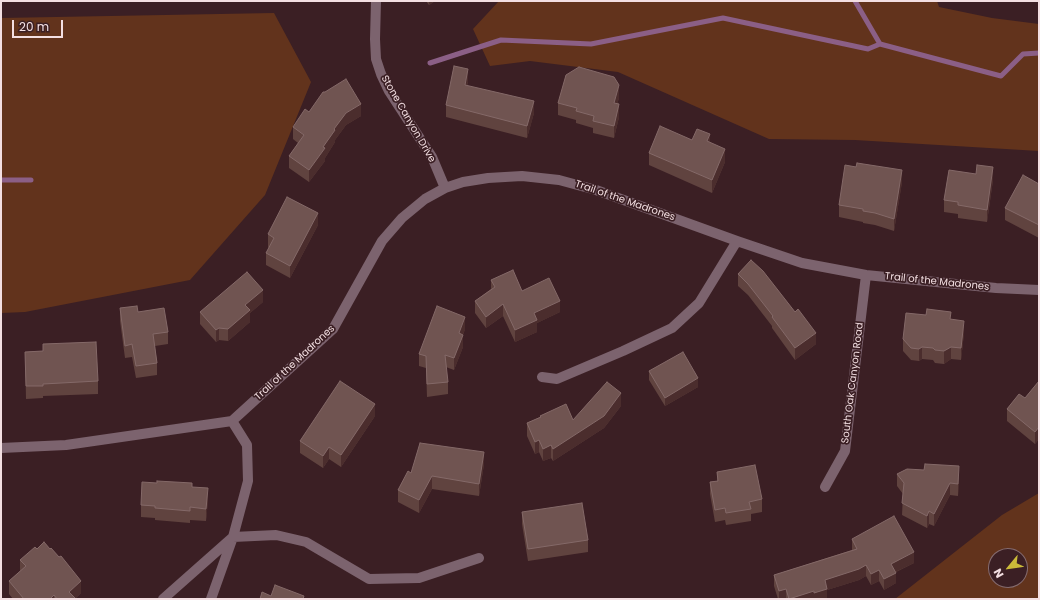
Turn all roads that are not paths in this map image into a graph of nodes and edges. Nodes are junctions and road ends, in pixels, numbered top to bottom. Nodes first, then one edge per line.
1 (376, 1) edge
2 (445, 188) junction
3 (737, 241) junction
4 (866, 275) junction
5 (1039, 290) edge
6 (542, 377) dead end
7 (232, 421) junction
8 (1, 448) edge
9 (825, 487) dead end
10 (234, 537) junction
11 (479, 558) dead end
12 (163, 599) edge
13 (211, 599) edge

1 - 2 street, Stone Canyon Drive
2 - 3 street, Trail of the Madrones
2 - 7 street, Trail of the Madrones
3 - 4 street, Trail of the Madrones
3 - 6 street
4 - 5 street, Trail of the Madrones
4 - 9 street, South Oak Canyon Road
7 - 8 street
7 - 10 street
10 - 11 street
10 - 12 street
10 - 13 street

